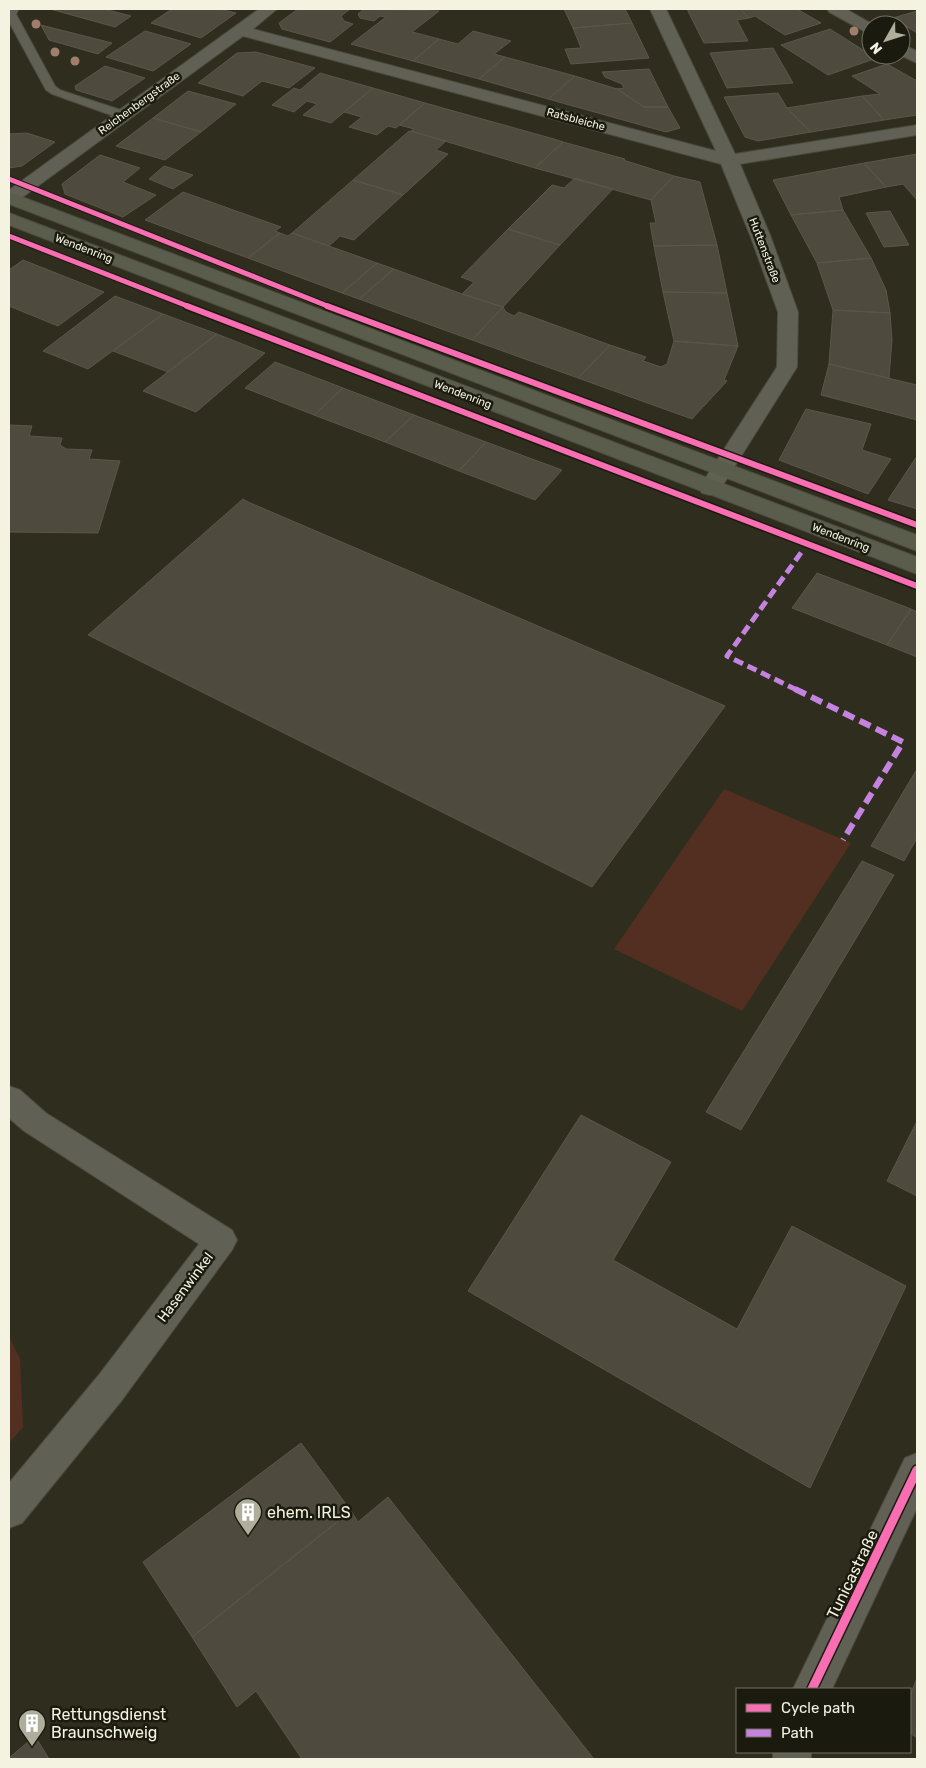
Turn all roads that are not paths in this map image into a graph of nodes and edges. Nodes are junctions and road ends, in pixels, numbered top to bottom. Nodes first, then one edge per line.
1 (269, 9) edge
2 (658, 9) edge
3 (835, 9) edge
4 (11, 12) edge
5 (861, 24) edge
6 (240, 30) junction
7 (123, 115) junction
8 (917, 130) edge
9 (729, 160) junction
10 (9, 198) edge
11 (9, 219) edge
12 (723, 470) junction
13 (710, 488) junction
14 (917, 543) edge
15 (917, 566) edge
16 (9, 1100) edge
17 (917, 1470) edge
18 (9, 1510) edge
19 (812, 1688) edge

1 - 6 street, Reichenbergstraße
2 - 9 street, Huttenstraße
3 - 5 street
4 - 7 lane
6 - 7 street, Reichenbergstraße
6 - 9 street, Ratsbleiche
7 - 10 street, Reichenbergstraße
8 - 9 street, Ratsbleiche
9 - 12 street, Huttenstraße
10 - 12 main road, Wendenring
11 - 13 main road, Wendenring
12 - 13 street, Huttenstraße
12 - 14 main road, Wendenring
13 - 15 main road, Wendenring
16 - 18 street, Hasenwinkel
17 - 19 street, Tunicastraße

